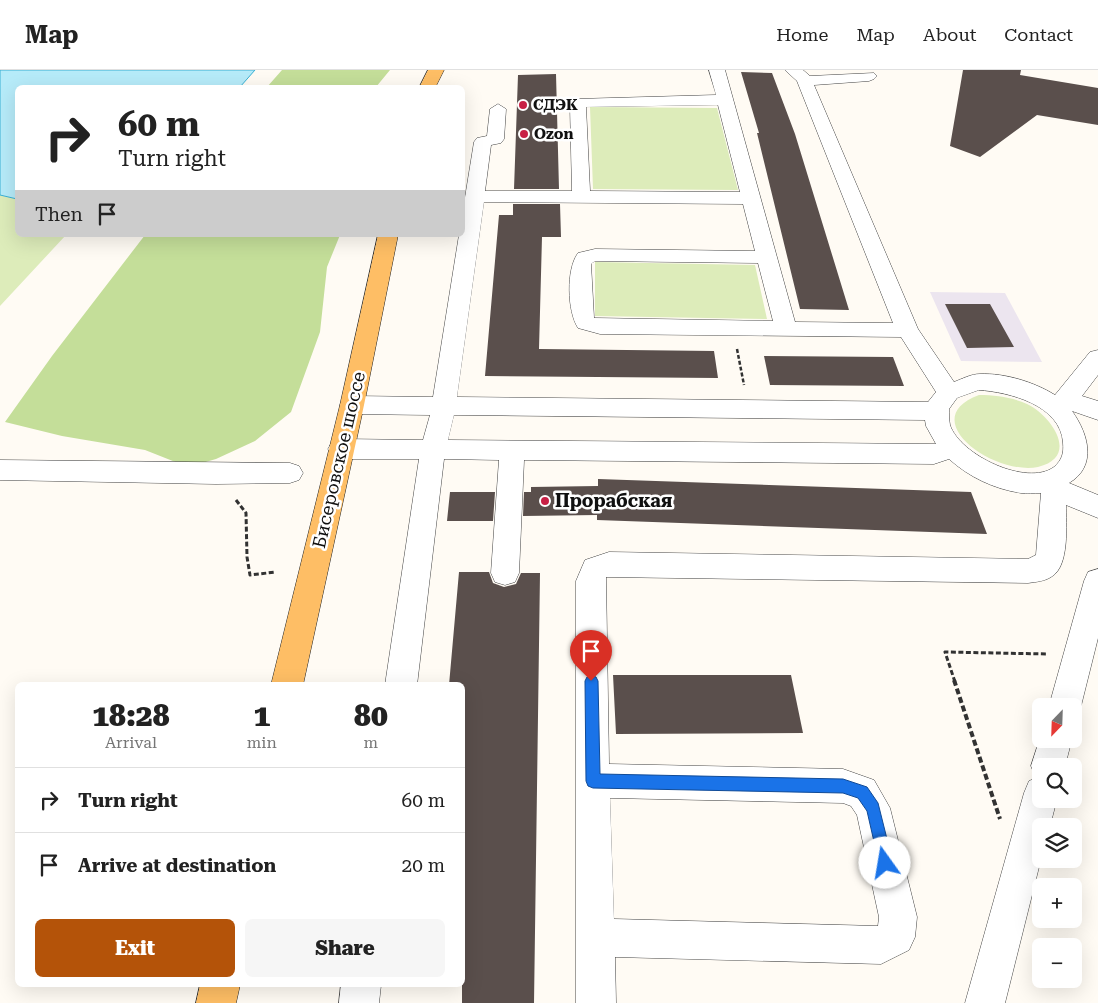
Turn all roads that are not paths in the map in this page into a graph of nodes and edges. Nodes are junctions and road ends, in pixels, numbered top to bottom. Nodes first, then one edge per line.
1 (436, 70) edge
2 (717, 70) edge
3 (799, 75) edge
4 (869, 76) dead end
5 (428, 85) edge
6 (725, 100) junction
7 (498, 109) dead end
8 (475, 196) junction
9 (581, 197) junction
10 (751, 198) junction
11 (388, 237) edge
12 (767, 257) junction
13 (786, 329) junction
14 (907, 330) junction
15 (1098, 358) edge
16 (942, 402) junction
17 (1061, 403) junction
18 (352, 405) junction
19 (444, 406) junction
20 (1098, 411) edge
21 (341, 449) junction
22 (433, 449) junction
23 (952, 449) junction
24 (512, 450) junction
25 (0, 470) edge
26 (290, 473) dead end
27 (1048, 485) junction
28 (1098, 507) edge
29 (506, 573) dead end
30 (1098, 581) edge
31 (289, 682) edge
32 (402, 682) edge
33 (1066, 698) edge
34 (593, 781) junction
35 (1037, 808) edge
36 (596, 938) junction
37 (220, 987) edge
38 (361, 987) edge
39 (216, 1003) edge
40 (359, 1003) edge
41 (596, 1003) edge
42 (985, 1003) edge

1 - 5 main road
2 - 6 lane
3 - 4 lane
3 - 14 lane
6 - 9 lane
6 - 10 lane
7 - 8 lane
8 - 9 lane
8 - 19 lane
9 - 10 lane
10 - 12 lane
11 - 18 main road, Бисеровское шоссе
12 - 13 lane
12 - 13 lane
13 - 14 lane
14 - 16 lane
15 - 17 lane
16 - 17 lane
16 - 19 lane
16 - 23 lane
17 - 20 lane
17 - 27 lane
18 - 19 lane
18 - 21 main road, Бисеровское шоссе
19 - 22 lane
21 - 22 lane
21 - 31 main road, Бисеровское шоссе
22 - 24 lane
22 - 32 lane
23 - 24 lane
23 - 27 lane
24 - 29 lane
25 - 26 lane
27 - 28 lane
27 - 34 lane
30 - 33 lane
34 - 36 lane
34 - 36 lane
35 - 42 lane
36 - 41 lane
37 - 39 main road
38 - 40 lane

